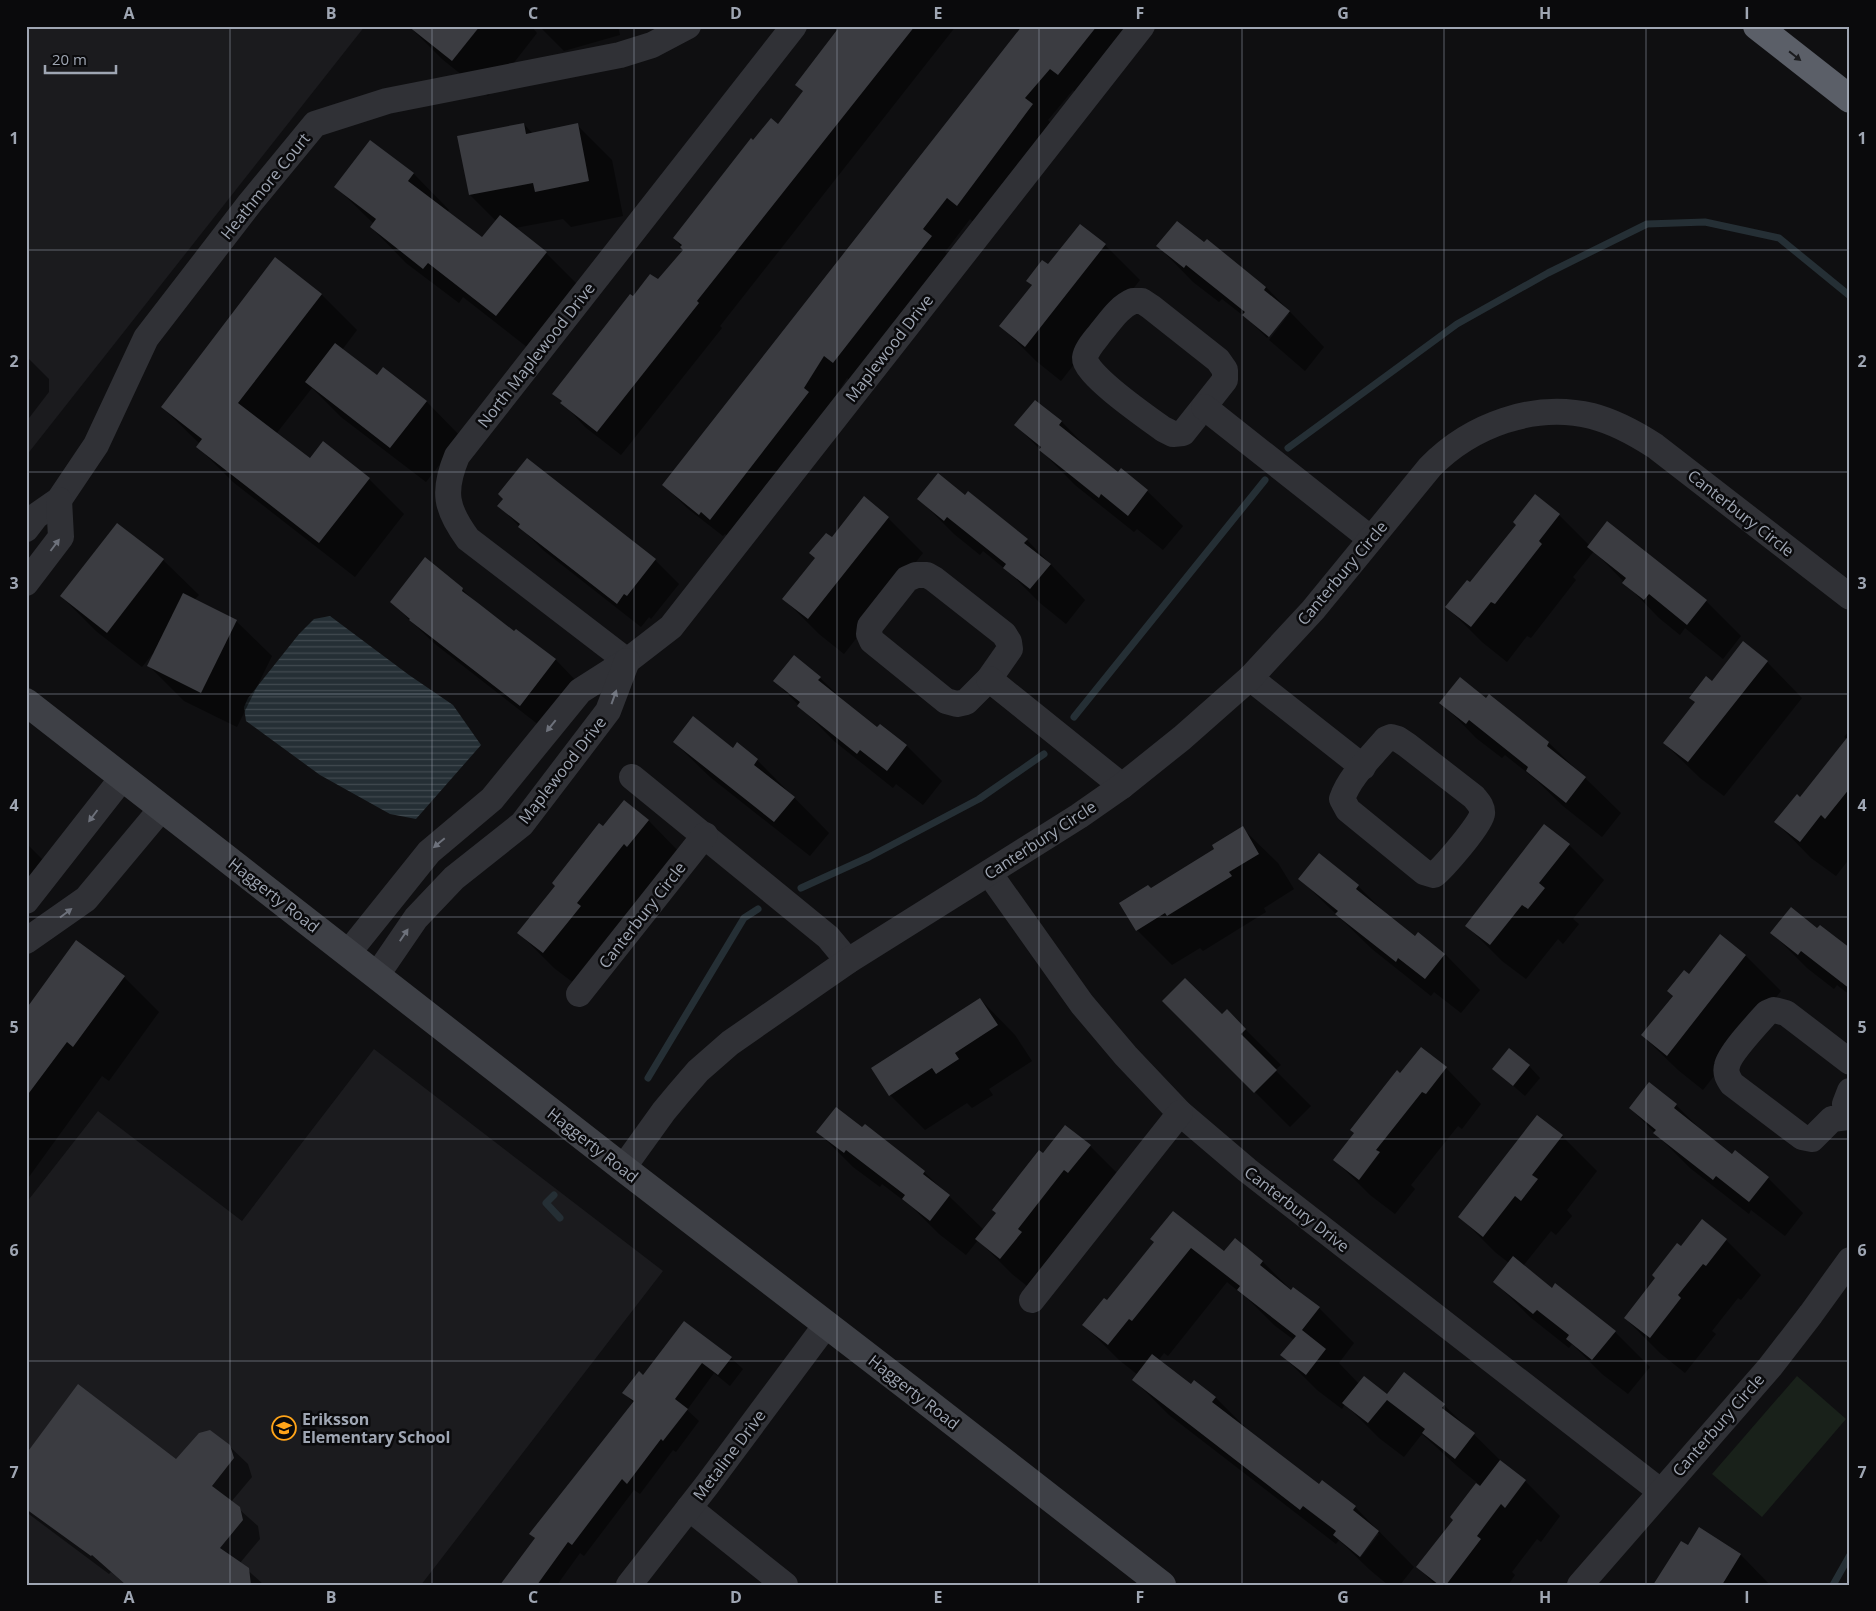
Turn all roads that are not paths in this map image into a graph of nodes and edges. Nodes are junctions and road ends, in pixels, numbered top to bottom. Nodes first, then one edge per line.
1 (688, 26) edge
2 (794, 26) edge
3 (1142, 26) edge
4 (1756, 26) edge
5 (1850, 99) edge
6 (1204, 407) junction
7 (59, 500) junction
8 (26, 529) edge
9 (1371, 539) junction
10 (26, 583) edge
11 (1850, 598) edge
12 (627, 661) junction
13 (1250, 678) junction
14 (988, 680) junction
15 (26, 702) edge
16 (1363, 767) junction
17 (123, 777) junction
18 (632, 777) dead end
19 (1122, 786) junction
20 (162, 808) junction
21 (705, 835) junction
22 (989, 873) junction
23 (26, 901) edge
24 (26, 941) edge
25 (348, 953) junction
26 (848, 961) junction
27 (377, 975) junction
28 (579, 994) dead end
29 (1850, 1062) edge
30 (1850, 1091) edge
31 (1180, 1114) junction
32 (1849, 1118) edge
33 (623, 1168) junction
34 (1850, 1260) edge
35 (1032, 1300) dead end
36 (826, 1325) junction
37 (1660, 1491) junction
38 (689, 1508) junction
39 (629, 1585) edge
40 (784, 1585) edge
41 (1162, 1585) edge
42 (1580, 1585) edge

1 - 7 street, Heathmore Court
2 - 12 street, North Maplewood Drive
3 - 12 street, Maplewood Drive
4 -> 5 highway
6 - 6 street
6 - 9 street
7 - 8 street, Heathmore Court
10 -> 7 street
9 - 11 street, Canterbury Circle
9 - 13 street, Canterbury Circle
12 -> 25 street, Maplewood Drive
27 -> 12 street, Maplewood Drive
13 - 16 street
13 - 19 street, Canterbury Circle
14 - 14 street
14 - 19 street
15 - 17 main road, Haggerty Road
16 - 16 street
17 - 20 main road, Haggerty Road
17 -> 23 street
18 - 21 street
19 - 22 street, Canterbury Circle
24 -> 20 street
20 - 25 main road, Haggerty Road
21 - 26 street
21 - 28 street, Canterbury Circle
22 - 26 street, Canterbury Circle
22 - 31 street, Canterbury Drive
25 - 27 main road, Haggerty Road
26 - 33 street, Canterbury Circle
27 - 33 main road, Haggerty Road
29 - 32 street
30 - 32 street
31 - 35 street
31 - 37 street, Canterbury Drive
33 - 36 main road, Haggerty Road
34 - 37 street, Canterbury Circle
36 - 38 street, Metaline Drive
36 - 41 main road, Haggerty Road
37 - 42 street, Canterbury Circle
38 - 39 street, Metaline Drive
38 - 40 street

